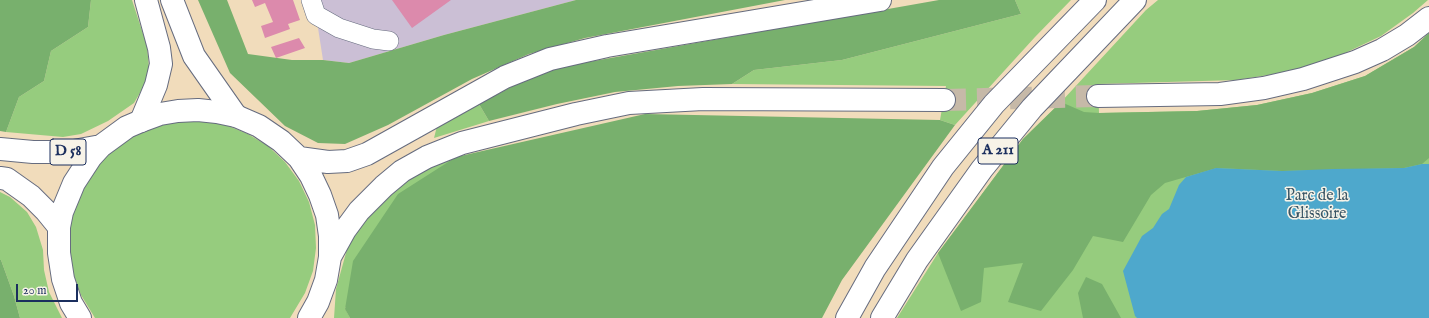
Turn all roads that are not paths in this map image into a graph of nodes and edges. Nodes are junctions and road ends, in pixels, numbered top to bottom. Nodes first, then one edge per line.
1 (146, 0) edge
2 (172, 0) edge
3 (311, 0) edge
4 (880, 0) edge
5 (1095, 0) edge
6 (1135, 0) edge
7 (1429, 18) edge
8 (389, 41) dead end
9 (1098, 96) tunnel mouth
10 (944, 100) tunnel mouth
11 (236, 116) junction
12 (141, 120) junction
13 (102, 146) junction
14 (0, 149) edge
15 (299, 158) junction
16 (0, 178) edge
17 (59, 227) junction
18 (330, 257) junction
19 (316, 313) edge
20 (80, 318) edge
21 (847, 318) edge
22 (882, 318) edge

1 - 12 main road
2 - 11 main road
3 - 8 street
4 - 15 main road
5 - 21 main road, A 211
6 - 22 main road, A 211
7 - 9 main road
10 - 18 main road
11 - 12 main road
11 - 15 main road
12 - 13 main road
13 - 14 main road, D 58
13 - 17 main road
15 - 18 main road
16 - 17 main road
17 - 20 main road
18 - 19 main road

